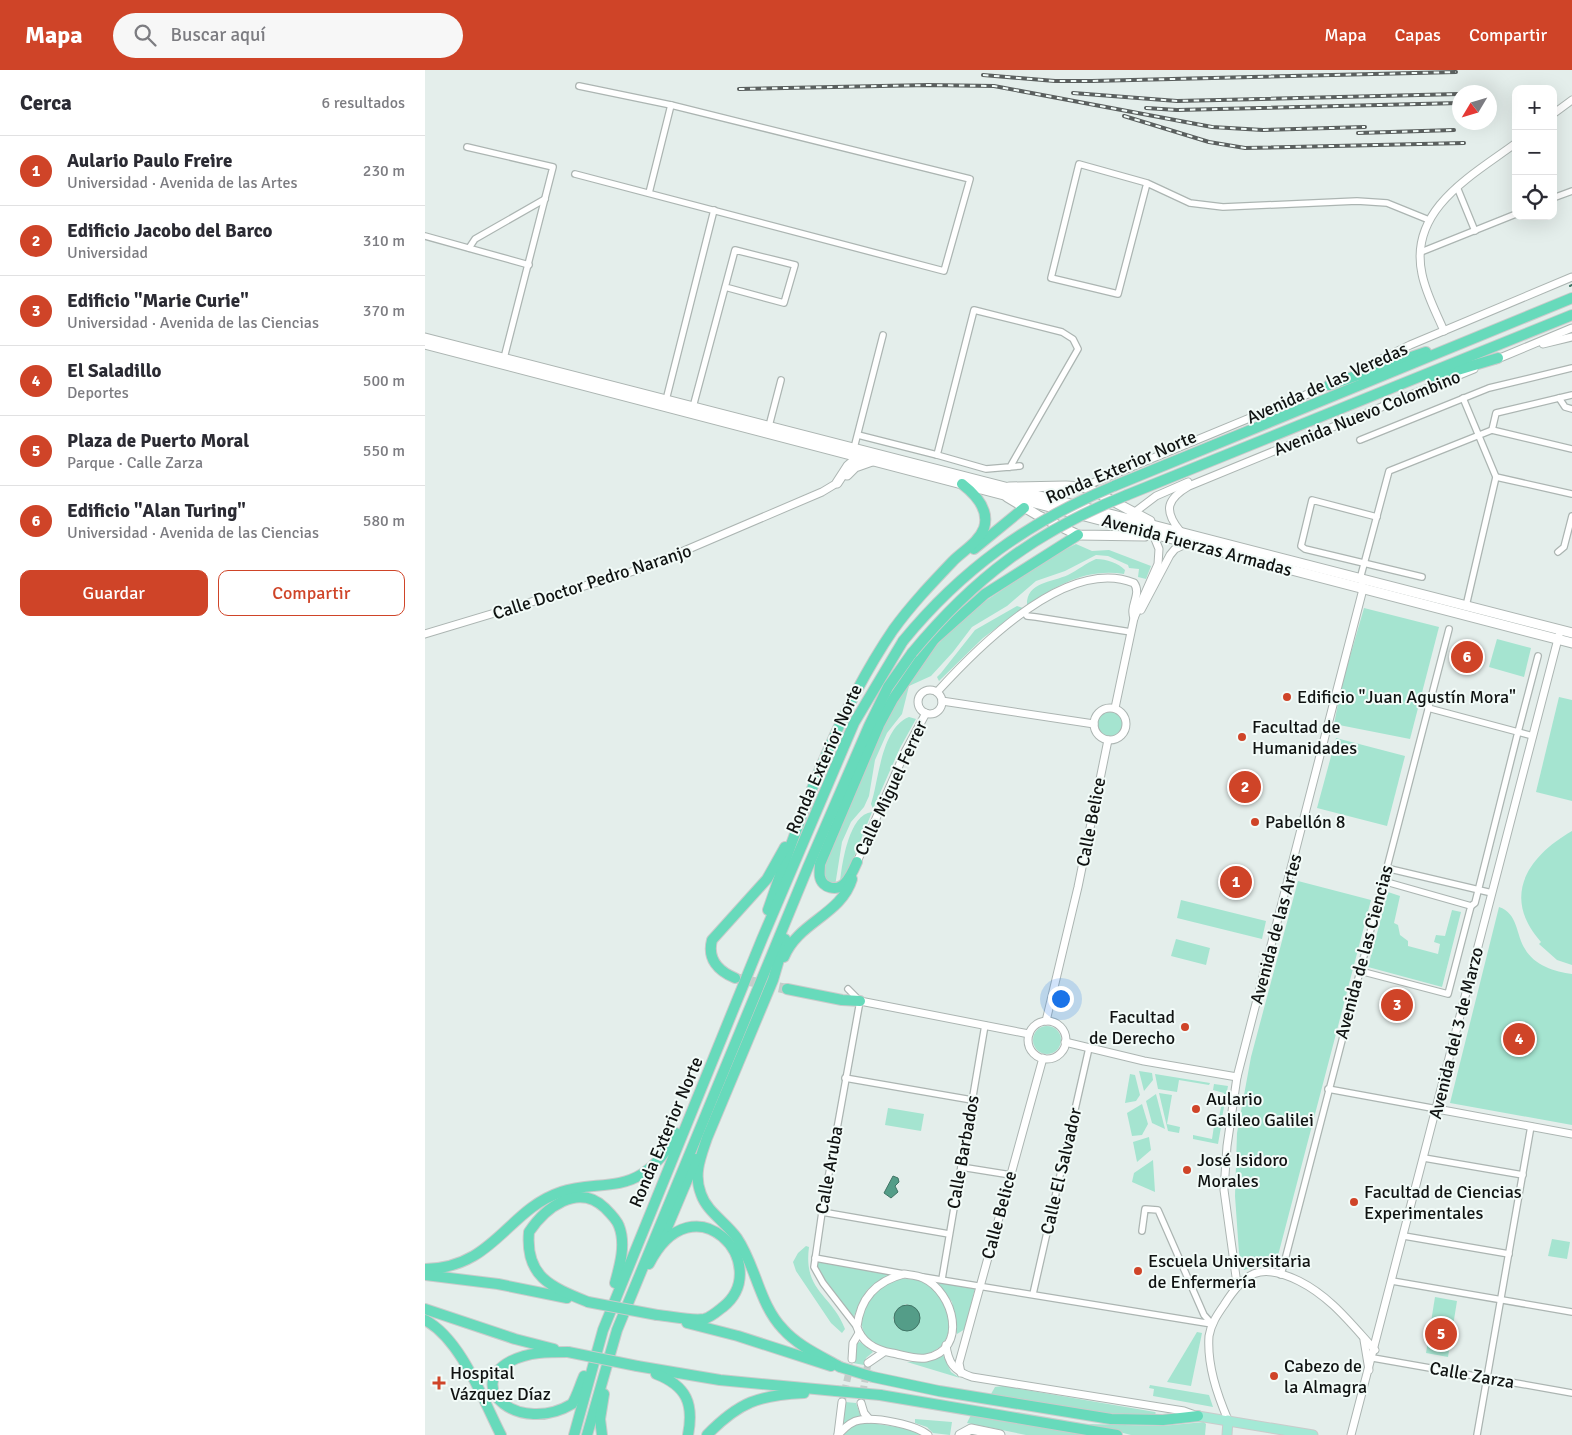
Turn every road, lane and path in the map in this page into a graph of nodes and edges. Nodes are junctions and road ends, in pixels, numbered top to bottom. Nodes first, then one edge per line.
1 (579, 86) dead end
2 (1572, 100) edge
3 (671, 105) junction
4 (1557, 111) edge
5 (1512, 147) edge
6 (467, 148) dead end
7 (575, 174) dead end
8 (1147, 183) junction
9 (1457, 187) junction
10 (1572, 191) edge
11 (649, 193) junction
12 (1557, 197) edge
13 (545, 199) junction
14 (714, 210) junction
15 (1512, 216) edge
16 (1429, 220) junction
17 (1475, 231) junction
18 (425, 236) edge
19 (469, 248) junction
20 (1421, 252) junction
21 (529, 265) junction
22 (1572, 277) edge
23 (725, 286) junction
24 (1572, 298) edge
25 (1572, 315) edge
26 (1572, 328) edge
27 (1444, 331) junction
28 (883, 335) dead end
29 (1572, 337) edge
30 (426, 342) edge
31 (1459, 346) junction
32 (1523, 349) junction
33 (504, 358) junction
34 (1498, 358) junction
35 (483, 359) junction
36 (1572, 368) edge
37 (523, 369) junction
38 (560, 372) junction
39 (781, 380) dead end
40 (585, 385) junction
41 (610, 385) junction
42 (1329, 385) junction
43 (1572, 395) edge
44 (1463, 398) junction
45 (1559, 398) junction
46 (639, 399) junction
47 (666, 400) junction
48 (1357, 402) junction
49 (693, 407) junction
50 (1572, 408) edge
51 (675, 409) junction
52 (710, 418) junction
53 (742, 426) junction
54 (769, 426) junction
55 (1492, 430) junction
56 (858, 435) junction
57 (1479, 435) junction
58 (796, 440) junction
59 (1360, 440) dead end
60 (1572, 449) edge
61 (842, 452) junction
62 (856, 452) junction
63 (937, 455) junction
64 (874, 460) junction
65 (848, 466) junction
66 (1020, 466) dead end
67 (1010, 467) junction
68 (940, 474) junction
69 (1210, 477) junction
70 (1496, 477) junction
71 (837, 482) junction
72 (962, 484) junction
73 (1049, 486) junction
74 (1083, 488) junction
75 (1005, 491) junction
76 (1572, 494) edge
77 (1031, 502) junction
78 (1572, 516) edge
79 (1377, 517) junction
80 (1126, 518) junction
81 (1180, 531) junction
82 (1152, 533) junction
83 (1078, 535) junction
84 (1109, 535) junction
85 (1188, 543) junction
86 (1559, 552) dead end
87 (1365, 562) junction
88 (945, 570) junction
89 (1422, 577) dead end
90 (1360, 579) junction
91 (1397, 588) junction
92 (1363, 589) junction
93 (1465, 611) junction
94 (1025, 613) junction
95 (1134, 621) junction
96 (1449, 629) dead end
97 (1560, 630) junction
98 (1131, 632) junction
99 (1572, 632) edge
100 (425, 634) edge
101 (935, 638) junction
102 (1558, 639) junction
103 (1572, 643) edge
104 (1538, 656) dead end
105 (937, 692) junction
106 (942, 701) junction
107 (1115, 708) junction
108 (1428, 708) junction
109 (926, 713) junction
110 (1094, 724) junction
111 (869, 726) junction
112 (1518, 732) junction
113 (1533, 736) junction
114 (1108, 740) junction
115 (802, 816) junction
116 (857, 862) junction
117 (808, 867) junction
118 (1386, 868) junction
119 (1383, 881) junction
120 (1478, 890) junction
121 (1492, 893) junction
122 (1471, 906) junction
123 (1360, 971) junction
124 (735, 978) tunnel mouth
125 (773, 980) junction
126 (787, 988) tunnel mouth
127 (848, 989) dead end
128 (740, 994) junction
129 (860, 1001) junction
130 (1046, 1021) junction
131 (985, 1025) junction
132 (1029, 1034) junction
133 (1065, 1042) junction
134 (1089, 1048) junction
135 (1043, 1058) junction
136 (710, 1068) junction
137 (845, 1078) junction
138 (1237, 1078) junction
139 (1328, 1089) junction
140 (972, 1100) junction
141 (1437, 1109) junction
142 (1531, 1126) junction
143 (1572, 1134) edge
144 (707, 1138) junction
145 (1424, 1158) junction
146 (961, 1167) junction
147 (1523, 1175) junction
148 (1011, 1176) junction
149 (822, 1212) junction
150 (1142, 1231) dead end
151 (949, 1234) junction
152 (1404, 1236) junction
153 (1509, 1254) junction
154 (654, 1256) junction
155 (815, 1258) junction
156 (425, 1269) edge
157 (904, 1274) junction
158 (425, 1275) edge
159 (1281, 1275) junction
160 (922, 1277) junction
161 (942, 1279) junction
162 (1393, 1280) junction
163 (1237, 1284) junction
164 (980, 1285) junction
165 (1033, 1294) junction
166 (1501, 1300) junction
167 (588, 1302) junction
168 (425, 1309) edge
169 (1572, 1312) edge
170 (610, 1314) junction
171 (657, 1315) junction
172 (425, 1320) edge
173 (1212, 1324) junction
174 (617, 1330) junction
175 (858, 1330) junction
176 (966, 1336) junction
177 (1363, 1337) junction
178 (948, 1343) junction
179 (597, 1348) junction
180 (611, 1349) junction
181 (1375, 1350) junction
182 (567, 1352) junction
183 (884, 1352) junction
184 (1373, 1358) junction
185 (852, 1359) tunnel mouth
186 (826, 1362) junction
187 (868, 1362) dead end
188 (637, 1366) junction
189 (1369, 1371) junction
190 (961, 1373) junction
191 (1487, 1378) junction
192 (820, 1392) junction
193 (1572, 1393) edge
194 (842, 1402) tunnel mouth
195 (861, 1404) tunnel mouth
196 (1198, 1416) junction
197 (869, 1419) junction
198 (1228, 1420) junction
199 (506, 1422) dead end
200 (554, 1422) dead end
201 (961, 1434) edge
202 (501, 1435) edge
203 (574, 1435) edge
204 (587, 1435) edge
205 (603, 1435) edge
206 (688, 1435) edge
207 (707, 1435) edge
208 (838, 1435) edge
209 (928, 1435) edge
210 (1000, 1435) edge
211 (1117, 1435) edge
212 (1227, 1435) edge
213 (1313, 1435) edge
214 (1351, 1435) edge
215 (1477, 1435) edge

1 - 3 street
2 - 4 street
3 - 11 street
3 - 14 street
5 - 9 street
6 - 13 street
7 - 11 street
8 - 8 street
8 - 16 street
9 - 16 street
9 - 17 street
10 - 12 street
11 - 14 street
13 - 19 street
13 - 21 street
14 - 47 street
15 - 17 street
16 - 20 street
17 - 20 street
18 - 19 street
19 - 21 street
20 - 27 street
21 - 33 street
22 - 27 street, Avenida de las Veredas
23 - 23 street
23 - 49 street
24 - 31 highway, Ronda Exterior Norte
25 - 48 highway, Ronda Exterior Norte
26 - 32 street
27 - 42 street, Avenida de las Veredas
28 - 56 street
29 - 32 street
30 - 33 main road
30 - 35 main road
31 - 42 highway
31 - 128 highway, Ronda Exterior Norte, bridge
32 - 34 street, Avenida Nuevo Colombino
33 - 35 main road
33 - 37 main road
33 - 38 main road
34 - 48 highway
34 - 69 street, Avenida Nuevo Colombino
35 - 37 main road
36 - 44 street
37 - 40 main road
38 - 40 main road
38 - 41 main road
39 - 54 street
40 - 41 main road
40 - 46 main road
41 - 47 main road
42 - 74 street, Avenida de las Veredas
43 - 45 street
44 - 57 street
44 - 59 street
45 - 50 street
45 - 55 street
46 - 47 main road
46 - 51 main road
47 - 49 main road
47 - 51 main road
48 - 111 highway, Ronda Exterior Norte, bridge
49 - 51 main road
49 - 52 main road
49 - 54 main road
51 - 52 main road
52 - 53 main road
53 - 54 main road
53 - 58 main road
54 - 58 main road
54 - 62 main road
55 - 57 street
55 - 60 street
56 - 62 street
56 - 63 street
57 - 70 street
57 - 79 street
58 - 61 main road
61 - 62 main road
61 - 65 main road
62 - 64 main road
62 - 65 main road
62 - 68 main road
63 - 67 street
63 - 67 street
64 - 68 main road
64 - 71 main road
65 - 71 main road
66 - 67 street
68 - 72 main road
68 - 75 main road
69 - 80 street, Avenida Nuevo Colombino
69 - 81 street, Avenida Nuevo Colombino
70 - 76 street
70 - 93 street
71 - 100 street, Calle Doctor Pedro Naranjo
72 - 75 main road
72 - 88 highway
73 - 74 main road
73 - 75 main road
73 - 77 main road
74 - 80 main road
75 - 77 main road
75 - 77 main road
77 - 80 main road, Avenida Fuerzas Armadas
77 - 83 main road
77 - 88 highway
78 - 86 street
79 - 87 street
79 - 87 street
80 - 81 main road, Avenida Fuerzas Armadas
80 - 82 main road, Avenida Fuerzas Armadas
80 - 84 main road
81 - 90 main road, Avenida Fuerzas Armadas
82 - 84 main road
82 - 85 main road, Avenida Fuerzas Armadas
82 - 95 street
83 - 84 main road
83 - 101 highway
85 - 92 main road, Avenida Fuerzas Armadas
85 - 95 street
87 - 89 street
87 - 90 street
88 - 115 highway
90 - 91 main road, Avenida Fuerzas Armadas
90 - 92 street
91 - 92 main road, Avenida Fuerzas Armadas
91 - 93 main road, Avenida Fuerzas Armadas
92 - 93 main road, Avenida Fuerzas Armadas
92 - 138 street, Avenida de las Artes
93 - 97 main road, Avenida Fuerzas Armadas
93 - 102 main road, Avenida Fuerzas Armadas
94 - 95 street
94 - 98 street
94 - 105 street
95 - 98 street
96 - 108 street, Avenida de las Ciencias
97 - 99 main road, Avenida Fuerzas Armadas
97 - 102 street, Avenida del 3 de Marzo
98 - 107 street
101 - 111 highway
101 - 116 highway
102 - 103 main road, Avenida Fuerzas Armadas
102 - 113 street, Avenida del 3 de Marzo
104 - 112 street
105 - 106 street
105 - 109 street
106 - 109 street
106 - 110 street
107 - 110 street
107 - 114 street
108 - 112 street
108 - 118 street, Avenida de las Ciencias
109 - 116 street, Calle Miguel Ferrer
110 - 114 street
111 - 117 highway, Ronda Exterior Norte
112 - 113 street
112 - 120 street
113 - 121 street, Avenida del 3 de Marzo
114 - 130 street, Calle Belice
115 - 124 highway
115 - 128 highway
116 - 125 highway
117 - 125 highway
117 - 174 highway, Ronda Exterior Norte
118 - 119 street, Avenida de las Ciencias
118 - 120 street
119 - 122 street
119 - 123 street, Avenida de las Ciencias
120 - 121 street
120 - 122 street
121 - 141 street, Avenida del 3 de Marzo
122 - 123 street
123 - 139 street, Avenida de las Ciencias
125 - 144 highway
126 - 129 highway
127 - 129 street
128 - 136 highway, Ronda Exterior Norte
129 - 131 street
129 - 137 street, Calle Aruba
130 - 132 street
130 - 133 street
131 - 132 street
131 - 140 street, Calle Barbados
132 - 135 street
133 - 134 street
133 - 135 street
134 - 138 street
134 - 165 street, Calle El Salvador
135 - 148 street, Calle Belice
136 - 156 highway
136 - 170 highway, Ronda Exterior Norte
137 - 140 street
137 - 149 street, Calle Aruba
138 - 163 street, Avenida de las Artes
139 - 141 street
139 - 159 street, Avenida de las Ciencias
140 - 146 street, Calle Barbados
141 - 142 street
141 - 145 street, Avenida del 3 de Marzo
142 - 143 street
142 - 147 street
144 - 154 highway
144 - 186 highway
145 - 147 street
145 - 152 street, Avenida del 3 de Marzo
146 - 148 street
146 - 151 street, Calle Barbados
147 - 153 street
148 - 164 street, Calle Belice
149 - 151 street
149 - 155 street, Calle Aruba
150 - 173 street
151 - 161 street, Calle Barbados
152 - 153 street
152 - 162 street, Avenida del 3 de Marzo
153 - 166 street
154 - 171 highway
154 - 174 highway
155 - 157 street
155 - 175 street, Calle Aruba
157 - 160 street
157 - 175 street
158 - 167 highway
159 - 163 street
159 - 177 street
160 - 161 street
160 - 178 street
161 - 164 street
162 - 166 street
162 - 181 street, Avenida del 3 de Marzo
163 - 173 street
164 - 165 street
164 - 176 street, Calle Belice
165 - 173 street
166 - 169 street
166 - 191 street
167 - 170 highway
167 - 171 highway, bridge
168 - 182 highway
170 - 179 highway, Ronda Exterior Norte
171 - 186 highway
172 - 202 highway
173 - 198 street
174 - 180 highway, Ronda Exterior Norte
175 - 183 street
175 - 185 street
176 - 178 street
176 - 190 street, Calle Belice
177 - 181 street
177 - 189 street
178 - 183 street
178 - 190 street
179 - 200 highway
179 - 203 highway, Ronda Exterior Norte
180 - 204 highway, Ronda Exterior Norte
180 - 205 highway
181 - 184 street, Avenida del 3 de Marzo
182 - 188 highway, bridge
182 - 199 highway
183 - 187 street
184 - 189 street, Avenida del 3 de Marzo
184 - 191 street, Calle Zarza
186 - 196 highway, bridge
188 - 192 highway
188 - 206 highway
189 - 214 street, Avenida del 3 de Marzo
190 - 196 street
191 - 193 street, Calle Zarza
191 - 215 street
192 - 207 highway
192 - 211 highway, bridge
194 - 208 street
195 - 197 street
196 - 198 main road
197 - 208 street
197 - 209 street
198 - 212 main road
198 - 213 main road
201 - 210 main road

